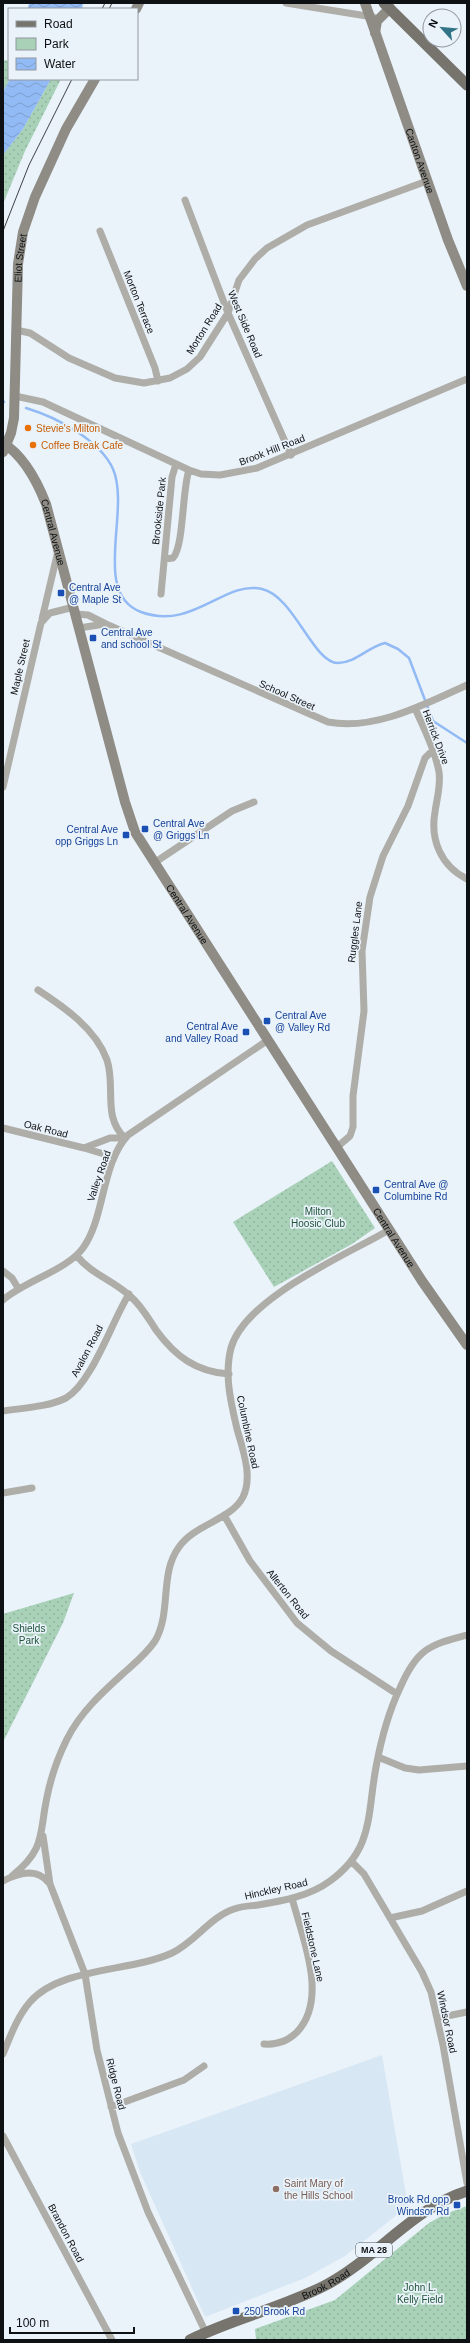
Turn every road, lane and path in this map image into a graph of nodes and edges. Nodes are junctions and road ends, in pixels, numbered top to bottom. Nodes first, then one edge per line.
1 (286, 3) edge
2 (365, 3) edge
3 (387, 5) edge
4 (369, 17) junction
5 (379, 18) junction
6 (376, 35) junction
7 (94, 80) edge
8 (467, 85) edge
9 (427, 181) junction
10 (185, 200) dead end
11 (100, 231) dead end
12 (467, 286) edge
13 (228, 313) junction
14 (16, 330) junction
15 (467, 379) edge
16 (158, 381) junction
17 (15, 396) junction
18 (4, 446) edge
19 (291, 455) junction
20 (176, 464) junction
21 (189, 470) junction
22 (58, 549) junction
23 (165, 560) junction
24 (161, 594) dead end
25 (75, 611) junction
26 (41, 623) junction
27 (106, 624) junction
28 (80, 628) junction
29 (467, 685) edge
30 (417, 707) junction
31 (432, 750) junction
32 (3, 787) edge
33 (254, 802) dead end
34 (154, 864) junction
35 (467, 879) edge
36 (38, 990) dead end
37 (268, 1040) junction
38 (3, 1128) edge
39 (125, 1138) junction
40 (337, 1147) junction
41 (84, 1148) junction
42 (114, 1158) junction
43 (389, 1230) junction
44 (77, 1256) junction
45 (3, 1271) edge
46 (18, 1288) junction
47 (129, 1294) junction
48 (3, 1300) edge
49 (467, 1344) edge
50 (229, 1374) junction
51 (3, 1411) edge
52 (32, 1488) dead end
53 (3, 1494) edge
54 (224, 1515) junction
55 (467, 1635) edge
56 (397, 1694) junction
57 (378, 1757) junction
58 (467, 1766) edge
59 (43, 1829) junction
60 (352, 1862) junction
61 (12, 1876) junction
62 (3, 1881) edge
63 (50, 1884) junction
64 (467, 1891) edge
65 (292, 1898) junction
66 (390, 1918) junction
67 (85, 1974) junction
68 (467, 2012) edge
69 (437, 2018) junction
70 (264, 2044) dead end
71 (3, 2054) edge
72 (204, 2066) dead end
73 (111, 2107) junction
74 (3, 2136) edge
75 (467, 2183) edge
76 (467, 2191) edge
77 (206, 2333) junction
78 (112, 2340) edge
79 (190, 2340) edge

1 - 4 street
2 - 4 street, Canton Avenue
3 - 5 street
3 - 8 main road
4 - 5 street
4 - 6 street, Canton Avenue
5 - 6 street, Canton Avenue
6 - 9 street, Canton Avenue
7 - 14 street, Eliot Street
9 - 12 street, Canton Avenue
9 - 13 street, Morton Road
10 - 13 street, West Side Road
11 - 16 street, Morton Terrace
13 - 16 street, Morton Road
13 - 19 street, West Side Road
14 - 16 street, Morton Road
14 - 17 street, Eliot Street
15 - 19 street, Brook Hill Road
17 - 18 street, Eliot Street
17 - 20 street, Brook Hill Road
18 - 22 street, Central Avenue
19 - 21 street, Brook Hill Road
20 - 21 street, Brook Hill Road
20 - 23 street, Brookside Park
21 - 23 street, Brookside Park
22 - 25 street, Central Avenue
22 - 26 street, Maple Street
23 - 24 street, Brookside Park
25 - 26 street
25 - 27 street, School Street
25 - 28 street, Central Avenue
26 - 32 street, Maple Street
27 - 28 street
27 - 30 street, School Street
28 - 34 street, Central Avenue
29 - 30 street, School Street
30 - 31 street, Herrick Drive
31 - 35 street, Herrick Drive
31 - 40 street, Ruggles Lane
33 - 34 street
34 - 37 street, Central Avenue
36 - 39 street
37 - 39 street, Valley Road
37 - 40 street, Central Avenue
38 - 41 street, Oak Road
39 - 41 street
39 - 42 street, Valley Road
40 - 43 street, Central Avenue
41 - 42 street, Oak Road
42 - 44 street, Valley Road
43 - 49 street, Central Avenue
43 - 50 street, Columbine Road
44 - 46 street, Valley Road
44 - 47 street
45 - 46 street
46 - 48 street, Valley Road
47 - 50 street
47 - 51 street, Avalon Road
50 - 54 street, Columbine Road
52 - 53 street
54 - 56 street, Allerton Road
54 - 59 street, Columbine Road
55 - 56 street, Hinckley Road
56 - 57 street, Hinckley Road
57 - 58 street
57 - 60 street, Hinckley Road
59 - 61 street, Columbine Road
59 - 63 street, Ridge Road
60 - 65 street, Hinckley Road
60 - 66 street, Windsor Road
61 - 62 street, Columbine Road
61 - 63 street, Columbine Road
63 - 67 street, Ridge Road
64 - 66 street
65 - 67 street, Hinckley Road
65 - 70 street, Fieldstone Lane
66 - 69 street, Windsor Road
67 - 71 street, Hinckley Road
67 - 73 street, Ridge Road
68 - 69 street
69 - 75 street, Windsor Road
72 - 73 street
73 - 77 street, Ridge Road
74 - 78 street, Brandon Road
76 - 77 main road, Brook Road / MA 28
77 - 79 main road, Brook Road / MA 28

